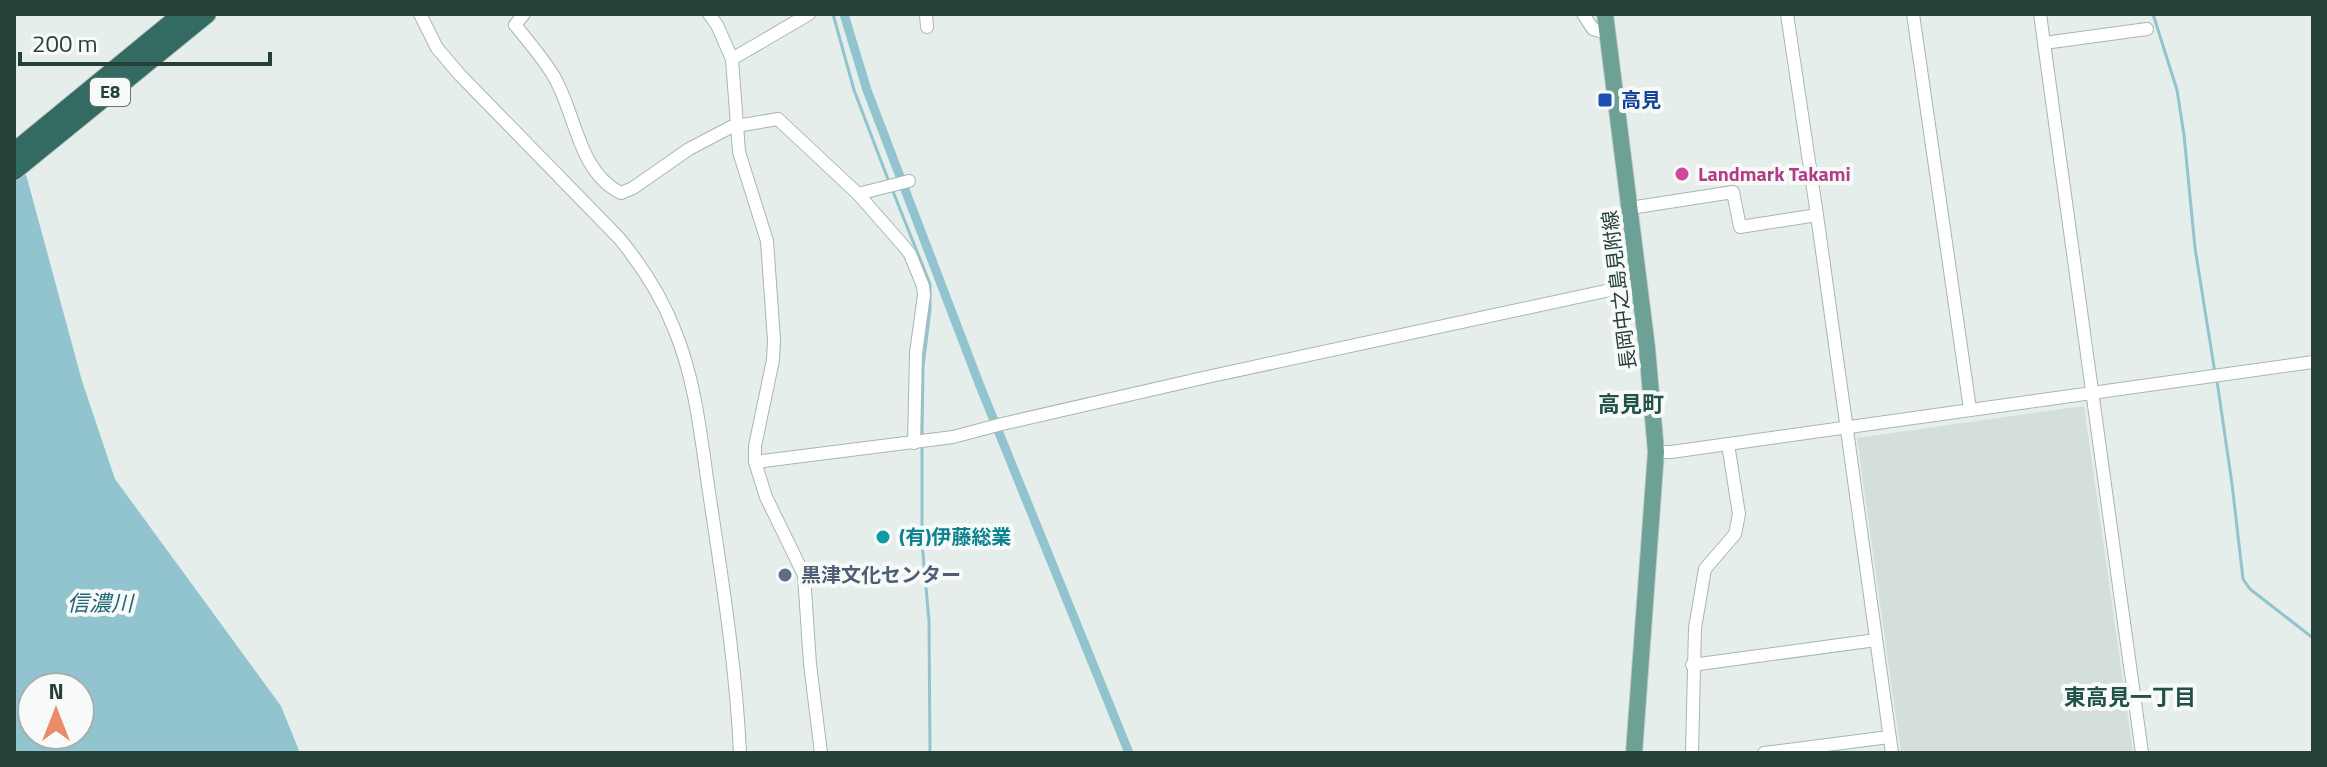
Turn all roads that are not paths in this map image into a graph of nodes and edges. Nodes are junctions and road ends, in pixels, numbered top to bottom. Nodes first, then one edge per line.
1 (182, 14) edge
2 (207, 14) edge
3 (420, 14) edge
4 (524, 14) edge
5 (709, 14) edge
6 (809, 14) edge
7 (1583, 14) edge
8 (1605, 14) edge
9 (1787, 14) edge
10 (1913, 14) edge
11 (2040, 14) edge
12 (2147, 29) dead end
13 (1607, 33) junction
14 (2044, 43) junction
15 (732, 59) junction
16 (737, 125) junction
17 (14, 152) edge
18 (14, 171) edge
19 (909, 181) dead end
20 (858, 194) junction
21 (1630, 208) junction
22 (1817, 215) junction
23 (1638, 284) junction
24 (2313, 362) edge
25 (2092, 393) junction
26 (1970, 409) junction
27 (1847, 427) junction
28 (914, 443) junction
29 (1728, 444) junction
30 (1656, 452) junction
31 (755, 462) junction
32 (1876, 640) junction
33 (1692, 665) junction
34 (1889, 737) junction
35 (740, 753) edge
36 (821, 753) edge
37 (1634, 753) edge
38 (1692, 753) edge
39 (1764, 753) edge
40 (1892, 753) edge
41 (2142, 753) edge

1 - 17 highway, E8
2 - 18 highway, E8
3 - 35 street
4 - 16 street
5 - 15 street
6 - 15 street
7 - 13 street
8 - 13 main road, 長岡中之島見附線
9 - 22 street
10 - 26 street
11 - 14 street
12 - 14 street
13 - 21 main road, 長岡中之島見附線
14 - 25 street
15 - 16 street
16 - 20 street
16 - 31 street
19 - 20 street
20 - 28 street
21 - 22 street
21 - 23 main road, 長岡中之島見附線
22 - 27 street
23 - 28 street
23 - 30 main road, 長岡中之島見附線
24 - 25 street
25 - 26 street
25 - 41 street
26 - 27 street
27 - 29 street
27 - 32 street
28 - 31 street
29 - 30 street
29 - 33 street
30 - 37 main road, 長岡中之島見附線
31 - 36 street
32 - 33 street
32 - 34 street
33 - 38 street
34 - 39 street
34 - 40 street

